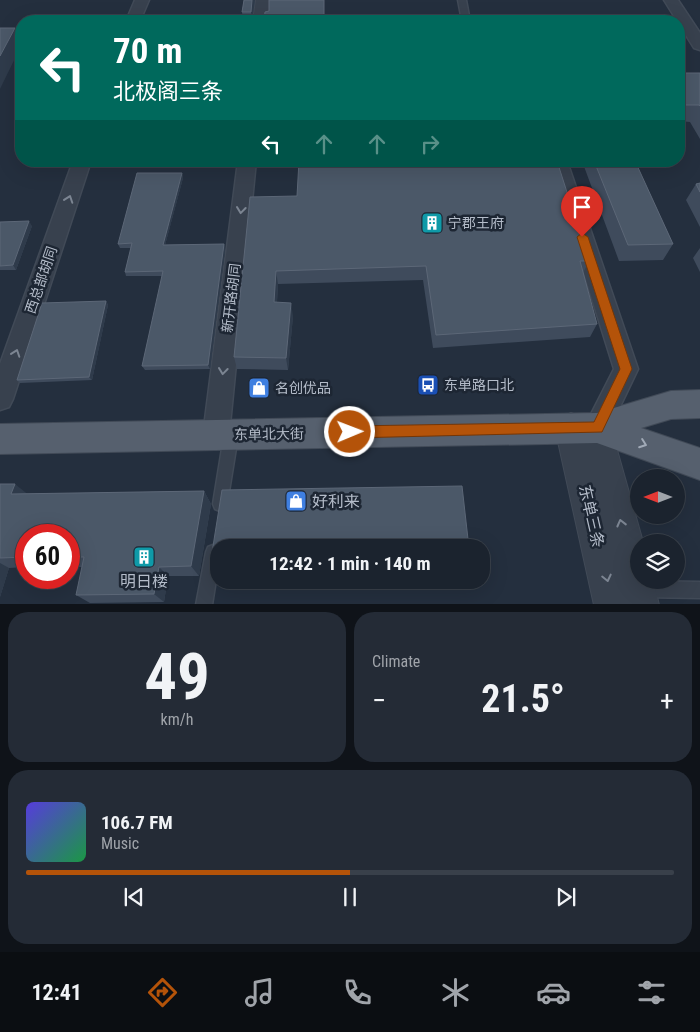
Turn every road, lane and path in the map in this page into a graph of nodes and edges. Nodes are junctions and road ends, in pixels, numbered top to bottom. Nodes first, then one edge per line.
1 (142, 0) edge
2 (263, 0) edge
3 (462, 0) edge
4 (671, 0) edge
5 (136, 15) edge
6 (262, 15) edge
7 (465, 15) edge
8 (681, 15) edge
9 (685, 21) edge
10 (700, 44) edge
11 (80, 167) edge
12 (246, 167) edge
13 (560, 167) edge
14 (0, 399) edge
15 (700, 404) edge
16 (584, 428) junction
17 (223, 434) junction
18 (0, 439) edge
19 (700, 464) edge
20 (218, 518) edge
21 (215, 537) edge
22 (700, 590) edge
23 (631, 599) edge
24 (204, 604) edge

1 - 5 street
2 - 6 street
3 - 7 lane
4 - 8 street
9 - 10 street
14 -> 11 street, 西总部胡同
12 -> 17 street, 新开路胡同
13 - 16 street
15 - 16 main road, 东单北大街
16 - 17 main road, 东单北大街
16 -> 19 main road, 东单北大街
16 - 23 street, 东单三条
17 - 18 main road, 东单北大街
17 - 20 lane
21 - 24 lane
22 - 23 lane

